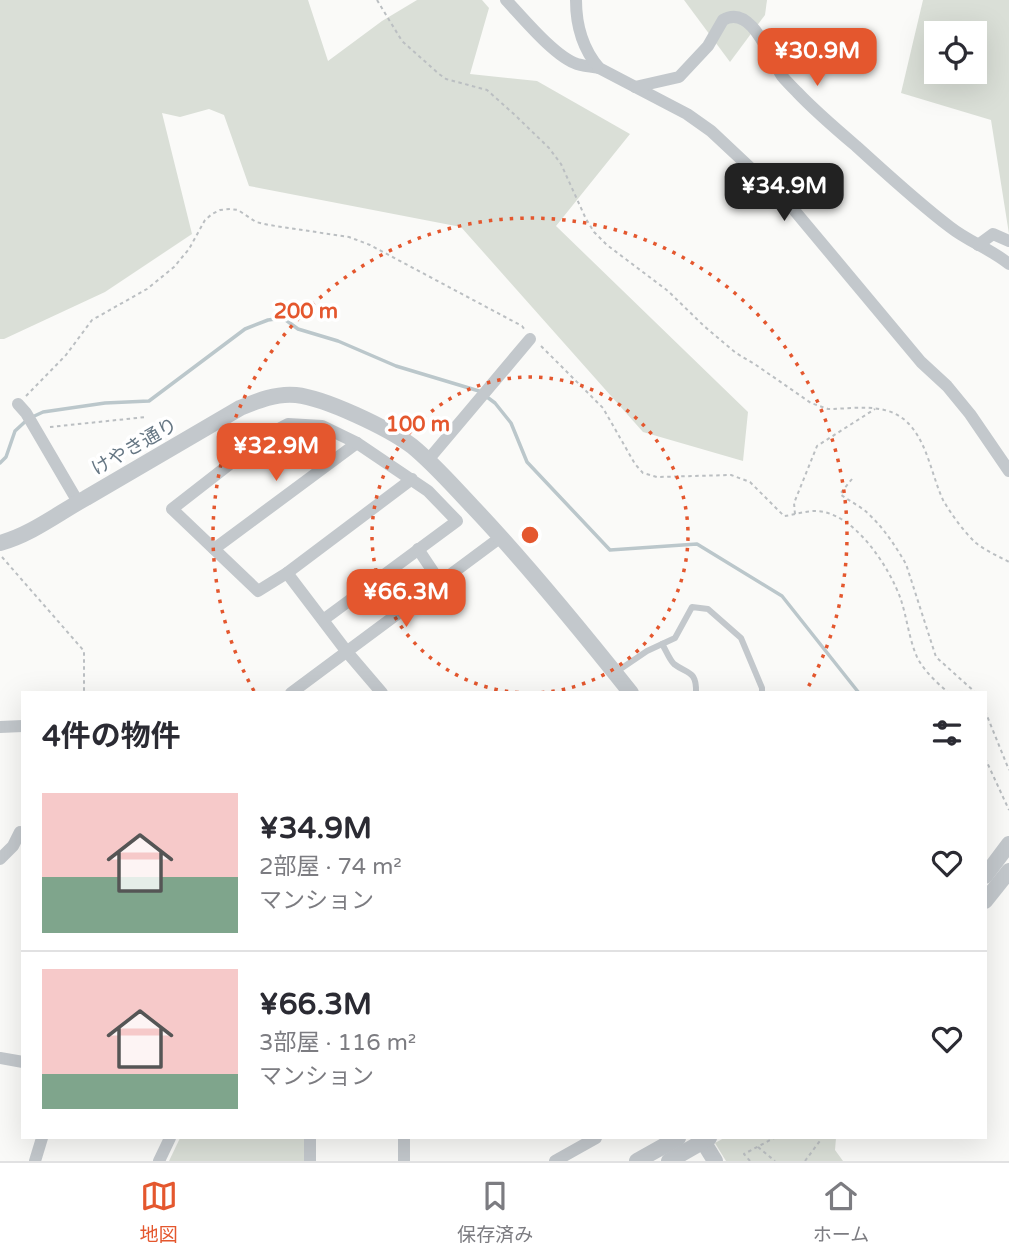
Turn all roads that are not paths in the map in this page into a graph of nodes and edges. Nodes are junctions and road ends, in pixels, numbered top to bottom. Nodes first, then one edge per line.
1 (506, 0) edge
2 (576, 0) edge
3 (599, 68) junction
4 (635, 87) junction
5 (1009, 241) edge
6 (978, 245) junction
7 (1009, 264) edge
8 (530, 339) road end
9 (22, 409) road end
10 (357, 443) junction
11 (428, 460) junction
12 (1009, 471) edge
13 (412, 479) junction
14 (78, 502) junction
15 (501, 537) junction
16 (0, 542) edge
17 (214, 549) junction
18 (418, 549) junction
19 (287, 573) junction
20 (440, 582) junction
21 (323, 620) junction
22 (662, 644) junction
23 (347, 652) junction
24 (615, 673) junction
25 (294, 691) edge
26 (380, 691) edge
27 (629, 691) edge
28 (696, 691) edge
29 (762, 691) edge
30 (21, 726) edge
31 (0, 727) edge
32 (20, 832) dead end
33 (1009, 844) edge
34 (0, 859) edge
35 (1009, 871) edge
36 (987, 873) edge
37 (987, 898) edge
38 (0, 1058) edge
39 (21, 1062) edge
40 (42, 1139) edge
41 (170, 1139) edge
42 (310, 1139) edge
43 (404, 1139) edge
44 (594, 1139) edge
45 (676, 1139) edge
46 (705, 1139) edge
47 (35, 1161) edge
48 (159, 1161) edge
49 (310, 1161) edge
50 (404, 1161) edge
51 (555, 1161) edge
52 (638, 1161) edge
53 (669, 1161) edge
54 (715, 1161) edge

1 - 3 street
2 - 3 street
3 - 4 street
4 - 6 street
4 - 12 street
5 - 6 street
6 - 7 street
8 - 11 street
9 - 14 street
10 - 13 street
10 - 17 street
10 - 17 street
11 - 14 street, けやき通り
11 - 15 street, けやき通り
13 - 18 street
13 - 19 street
14 - 16 street, けやき通り
15 - 20 street
15 - 24 street, けやき通り
17 - 19 street
18 - 20 street
18 - 21 street
19 - 21 street
20 - 23 street
21 - 23 street
22 - 24 lane
22 - 28 lane
22 - 29 lane
23 - 25 street
23 - 26 street
24 - 27 street, けやき通り
30 - 31 street
32 - 34 street
33 - 36 street
35 - 37 street
38 - 39 street
40 - 47 street
41 - 48 street
42 - 49 street
43 - 50 street
44 - 51 street
45 - 52 street
46 - 53 street
46 - 54 street

